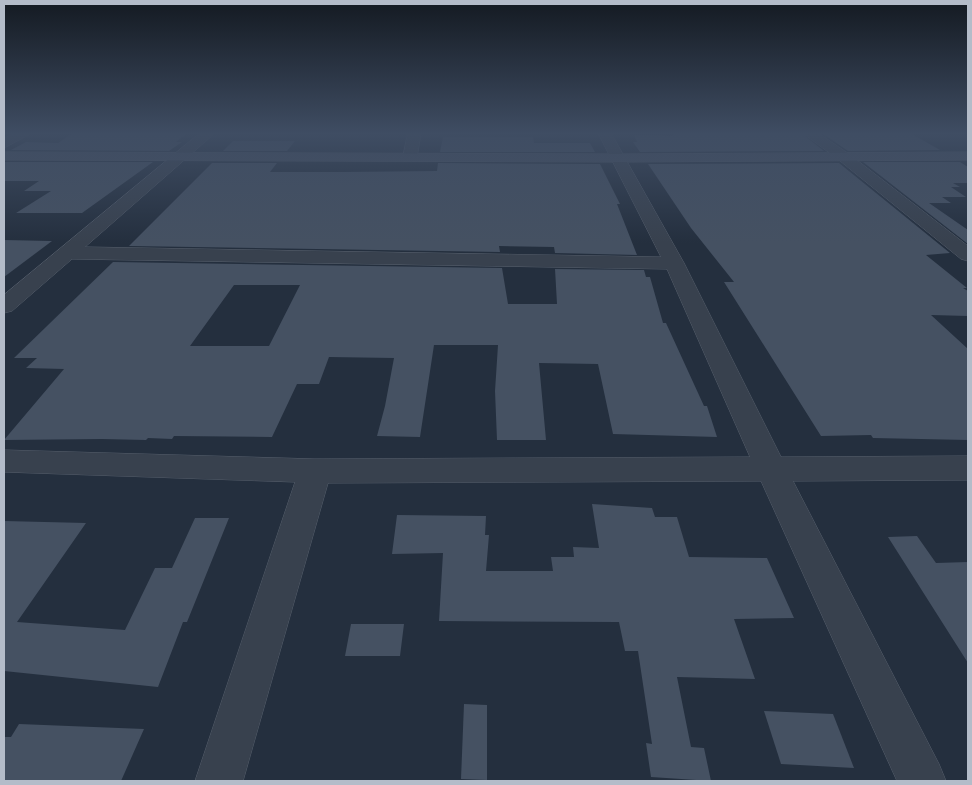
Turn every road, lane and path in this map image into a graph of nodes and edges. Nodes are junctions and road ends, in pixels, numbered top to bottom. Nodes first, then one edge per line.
1 (165, 170) edge
2 (625, 170) edge
3 (861, 170) edge
4 (66, 253) junction
5 (968, 256) edge
6 (674, 263) junction
7 (4, 306) edge
8 (4, 461) edge
9 (772, 468) junction
10 (968, 468) edge
11 (315, 470) junction
12 (219, 781) edge
13 (922, 781) edge

1 - 4 street
2 - 6 street
3 - 5 street
4 - 6 street
4 - 7 street
6 - 9 street
8 - 11 street
9 - 10 street
9 - 11 street
9 - 13 street
11 - 12 street

